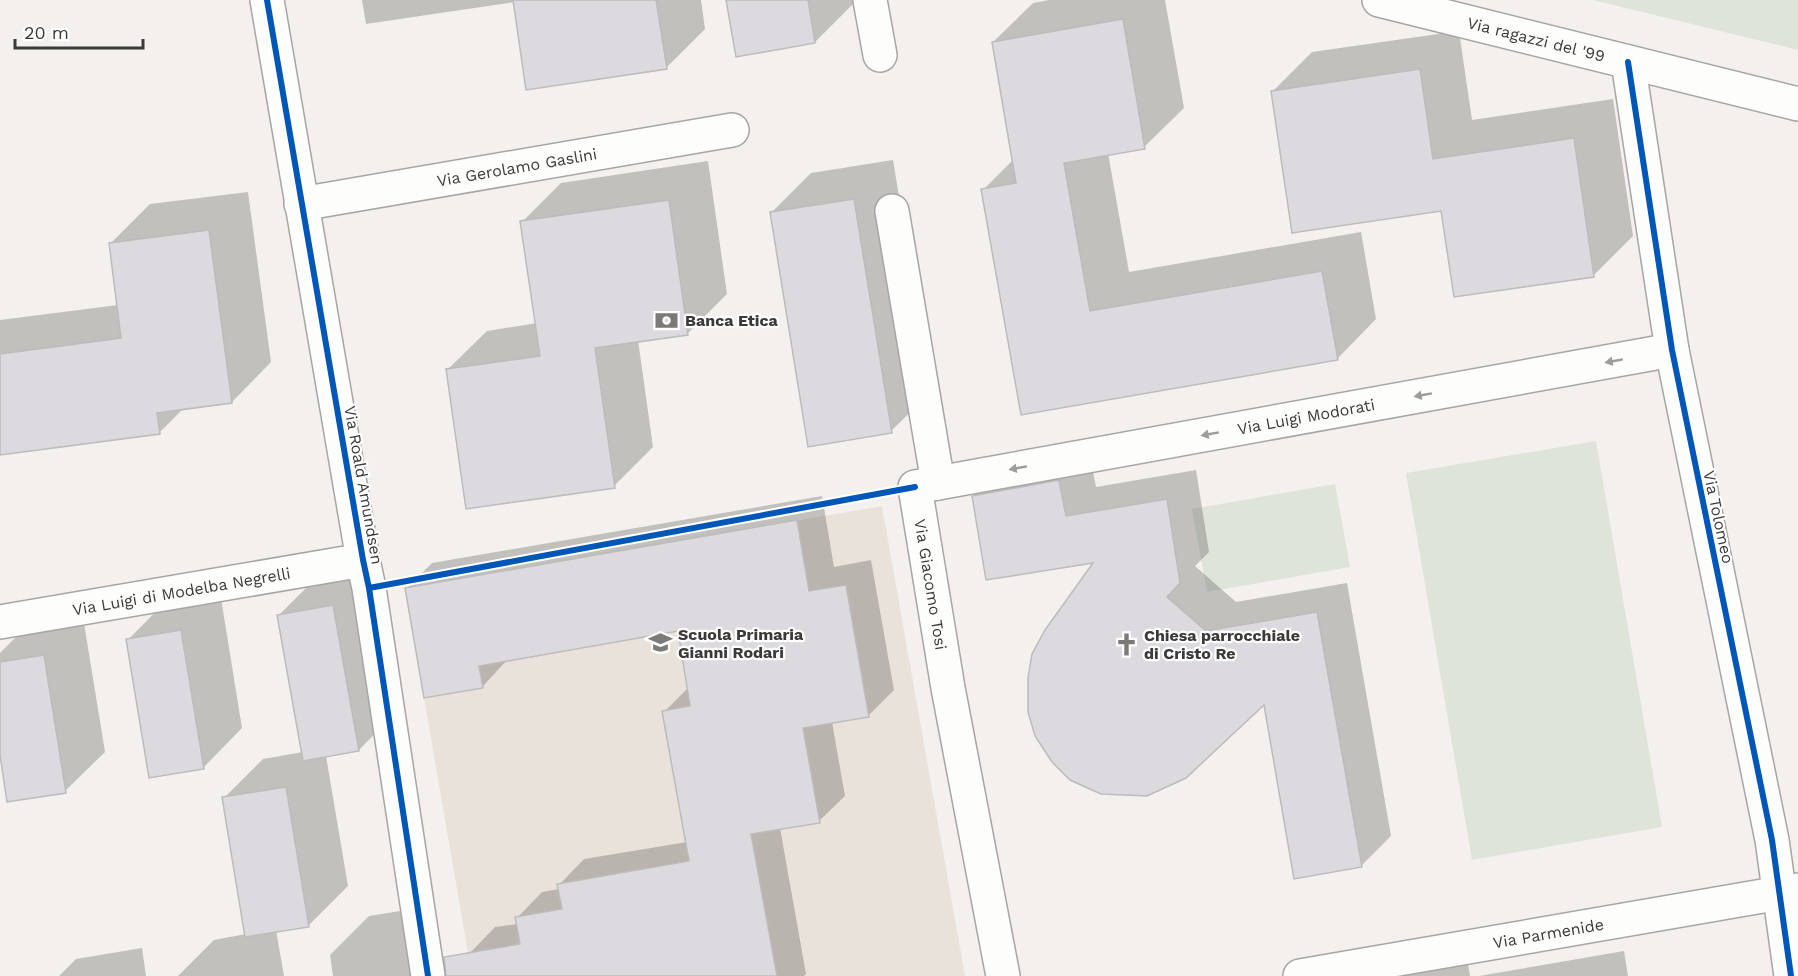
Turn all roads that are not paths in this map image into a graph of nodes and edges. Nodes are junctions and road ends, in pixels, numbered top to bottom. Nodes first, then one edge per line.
1 (267, 0) edge
2 (870, 0) edge
3 (1379, 0) edge
4 (880, 55) dead end
5 (1628, 62) junction
6 (1798, 104) edge
7 (732, 130) dead end
8 (301, 204) junction
9 (892, 211) dead end
10 (1672, 350) junction
11 (938, 483) junction
12 (363, 560) junction
13 (0, 622) edge
14 (1788, 892) edge
15 (428, 976) edge
16 (1003, 976) edge
17 (1300, 976) edge
18 (1791, 976) edge

1 - 8 street, Via Roald Amundsen
2 - 4 street
3 - 5 street, Via ragazzi del '99
5 - 6 street, Via ragazzi del '99
5 - 10 street, Via Tolomeo
7 - 8 street, Via Gerolamo Gaslini
8 - 12 street, Via Roald Amundsen
9 - 11 street
10 -> 11 street, Via Luigi Modorati
10 - 14 street, Via Tolomeo
11 - 16 street, Via Giacomo Tosi
12 - 13 street, Via Luigi di Modelba Negrelli
12 - 15 street, Via Roald Amundsen
14 - 17 street, Via Parmenide
14 - 18 street, Via Tolomeo

